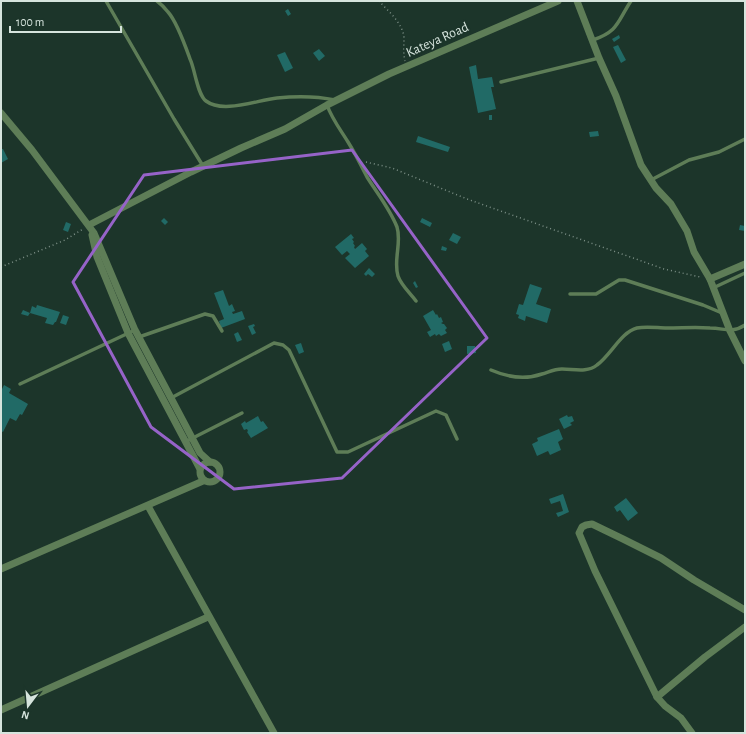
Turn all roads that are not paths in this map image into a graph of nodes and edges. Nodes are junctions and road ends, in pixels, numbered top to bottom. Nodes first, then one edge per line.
1 (106, 1) edge
2 (157, 1) edge
3 (558, 1) edge
4 (577, 1) edge
5 (631, 1) edge
6 (591, 40) junction
7 (598, 58) junction
8 (501, 82) dead end
9 (336, 100) junction
10 (327, 105) junction
11 (1, 113) edge
12 (745, 140) edge
13 (203, 166) junction
14 (650, 180) junction
15 (89, 225) junction
16 (745, 264) edge
17 (745, 273) edge
18 (710, 279) junction
19 (714, 288) junction
20 (570, 294) dead end
21 (416, 301) dead end
22 (723, 313) junction
23 (745, 325) edge
24 (132, 331) junction
25 (222, 331) dead end
26 (730, 331) junction
27 (139, 337) junction
28 (745, 361) edge
29 (492, 370) dead end
30 (20, 384) dead end
31 (171, 398) junction
32 (242, 413) dead end
33 (457, 439) dead end
34 (189, 440) junction
35 (210, 462) junction
36 (200, 469) junction
37 (203, 481) junction
38 (148, 506) junction
39 (1, 569) edge
40 (745, 610) edge
41 (208, 617) junction
42 (745, 627) edge
43 (658, 697) junction
44 (1, 710) edge
45 (274, 733) edge
46 (692, 733) edge

1 - 13 lane
2 - 9 lane
3 - 9 street, Kateya Road
4 - 6 street
5 - 6 lane
6 - 7 street
7 - 8 lane
7 - 14 street
9 - 10 street, Kateya Road
10 - 13 street, Kateya Road
10 - 21 lane
11 - 15 street
12 - 14 lane
13 - 15 street, Kateya Road
14 - 18 street
15 - 24 street
15 - 24 street
16 - 18 street
17 - 19 lane
18 - 19 street
19 - 22 street
20 - 22 lane
22 - 26 street
23 - 26 lane
24 - 27 street
24 - 30 lane
24 - 34 street
25 - 27 lane
26 - 28 street
26 - 29 lane
27 - 31 street
31 - 33 lane
31 - 34 street
32 - 34 lane
34 - 35 street
34 - 36 street
35 - 36 street
35 - 37 street
36 - 37 street
37 - 38 street
38 - 39 street
38 - 41 street
40 - 43 street
41 - 44 street
41 - 45 street
42 - 43 street
43 - 46 street

